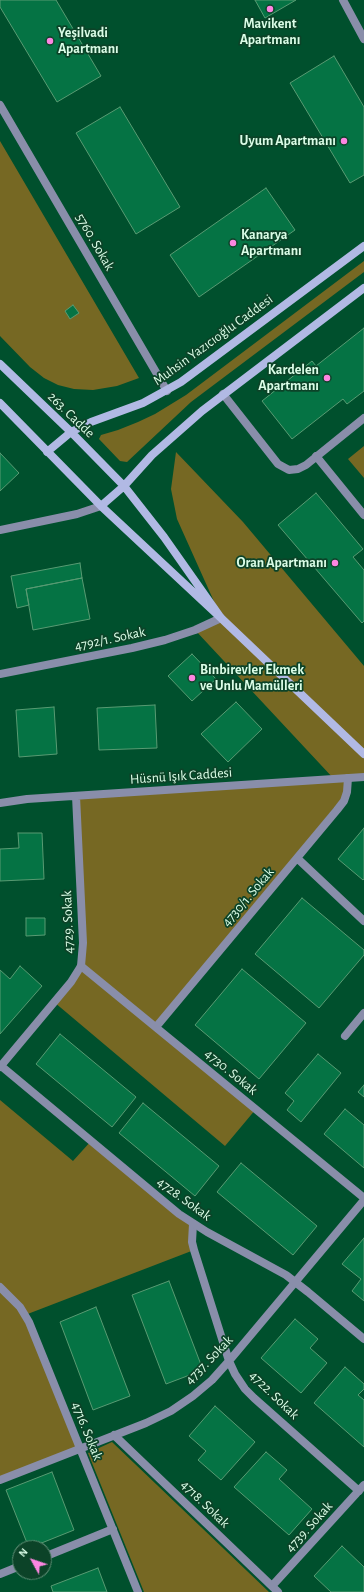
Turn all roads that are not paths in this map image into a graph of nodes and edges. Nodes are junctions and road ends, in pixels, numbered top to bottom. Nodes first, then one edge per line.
1 (343, 0) edge
2 (364, 39) edge
3 (0, 105) edge
4 (364, 246) edge
5 (364, 288) edge
6 (0, 364) edge
7 (166, 391) junction
8 (223, 394) junction
9 (0, 403) edge
10 (364, 418) edge
11 (71, 432) junction
12 (47, 452) junction
13 (316, 456) junction
14 (124, 486) junction
15 (101, 506) junction
16 (364, 515) edge
17 (0, 530) edge
18 (221, 618) junction
19 (0, 674) edge
20 (364, 754) edge
21 (364, 777) edge
22 (348, 778) junction
23 (76, 796) junction
24 (0, 803) edge
25 (297, 858) junction
26 (364, 921) edge
27 (81, 966) junction
28 (364, 1013) edge
29 (156, 1027) junction
30 (345, 1036) dead end
31 (0, 1066) edge
32 (364, 1199) edge
33 (193, 1224) junction
34 (295, 1282) junction
35 (0, 1287) edge
36 (364, 1339) edge
37 (229, 1361) junction
38 (114, 1436) junction
39 (80, 1448) junction
40 (0, 1480) edge
41 (362, 1488) edge
42 (113, 1529) junction
43 (52, 1554) edge
44 (12, 1569) edge
45 (0, 1574) edge
46 (275, 1589) edge
47 (138, 1592) edge

1 - 2 street
3 - 7 street, 5760. Sokak
4 - 7 main road, Muhsin Yazıcıoğlu Caddesi
5 - 8 main road
6 - 11 main road, 263. Cadde
7 - 11 main road, Muhsin Yazıcıoğlu Caddesi
8 - 13 street
8 - 14 main road
9 - 12 main road
10 - 13 street
11 - 12 main road, Muhsin Yazıcıoğlu Caddesi
11 - 14 main road, 263. Cadde
12 - 15 main road
13 - 16 street
14 - 15 main road
14 - 18 main road, 263. Cadde
15 - 17 street
15 - 18 main road
18 - 19 street, 4792/1. Sokak
18 - 20 main road
21 - 22 street, Hüsnü Işık Caddesi
22 - 23 street, Hüsnü Işık Caddesi
22 - 25 street, 4730/1. Sokak
23 - 24 street, Hüsnü Işık Caddesi
23 - 27 street, 4729. Sokak
25 - 26 street
25 - 29 street, 4730/1. Sokak
27 - 29 street, 4730. Sokak
27 - 31 street, 4729. Sokak
28 - 30 street
29 - 32 street, 4730. Sokak
31 - 33 street, 4728. Sokak
32 - 34 street, 4737. Sokak
33 - 34 street, 4728. Sokak
33 - 37 street, 4722. Sokak
34 - 36 street, 4728. Sokak
34 - 37 street, 4737. Sokak
35 - 39 street, 4716. Sokak
37 - 38 street, 4737. Sokak
37 - 41 street, 4722. Sokak
38 - 39 street, 4737. Sokak
38 - 46 street, 4718. Sokak
39 - 40 street, 4737. Sokak
39 - 42 street, 4716. Sokak
41 - 46 street, 4739. Sokak
42 - 43 street
42 - 47 street, 4716. Sokak
44 - 45 street

